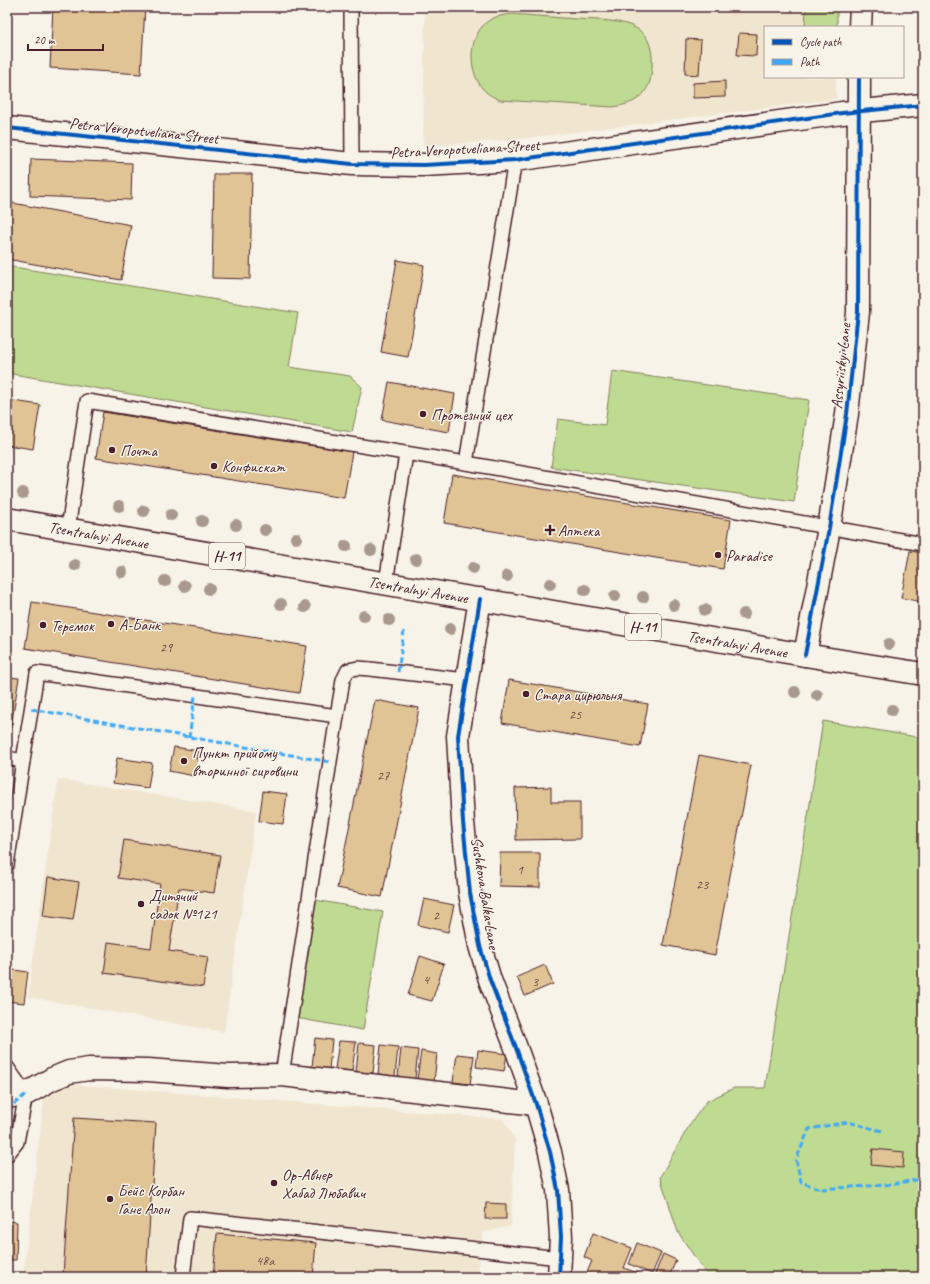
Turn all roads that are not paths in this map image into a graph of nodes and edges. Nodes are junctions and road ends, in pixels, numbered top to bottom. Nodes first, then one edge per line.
1 (351, 7) edge
2 (861, 7) edge
3 (860, 26) edge
4 (859, 78) edge
5 (923, 105) edge
6 (858, 111) junction
7 (7, 128) edge
8 (515, 160) junction
9 (352, 164) junction
10 (406, 454) junction
11 (466, 463) junction
12 (7, 519) edge
13 (829, 528) junction
14 (68, 529) junction
15 (923, 544) edge
16 (386, 583) junction
17 (480, 599) junction
18 (805, 655) junction
19 (923, 674) edge
20 (466, 680) junction
21 (337, 716) junction
22 (7, 758) edge
23 (23, 761) junction
24 (7, 865) edge
25 (7, 1067) edge
26 (282, 1075) junction
27 (16, 1096) edge
28 (536, 1104) junction
29 (7, 1155) edge
30 (559, 1267) edge
31 (183, 1277) edge

1 - 9 lane
2 - 3 street
4 - 6 street, Assyriiskyi Lane
5 - 6 street, Petra Veropotveliana Street
6 - 8 street, Petra Veropotveliana Street
6 - 13 street, Assyriiskyi Lane
7 - 9 street, Petra Veropotveliana Street
8 - 9 street, Petra Veropotveliana Street
8 - 11 lane
10 - 11 lane
10 - 14 lane
10 - 16 lane
11 - 13 lane
12 - 14 street, Tsentralnyi Avenue / Н-11
13 - 15 lane
13 - 18 street, Assyriiskyi Lane
14 - 16 street, Tsentralnyi Avenue / Н-11
16 - 17 street, Tsentralnyi Avenue / Н-11
17 - 18 street, Tsentralnyi Avenue / Н-11
17 - 20 street, Sushkova Balka Lane
18 - 19 street, Tsentralnyi Avenue / Н-11
20 - 21 lane
20 - 28 street, Sushkova Balka Lane
21 - 23 lane
21 - 26 lane
22 - 23 lane
23 - 24 lane
25 - 27 lane
26 - 27 street
26 - 28 street
27 - 29 lane
28 - 30 street, Sushkova Balka Lane
30 - 31 lane

